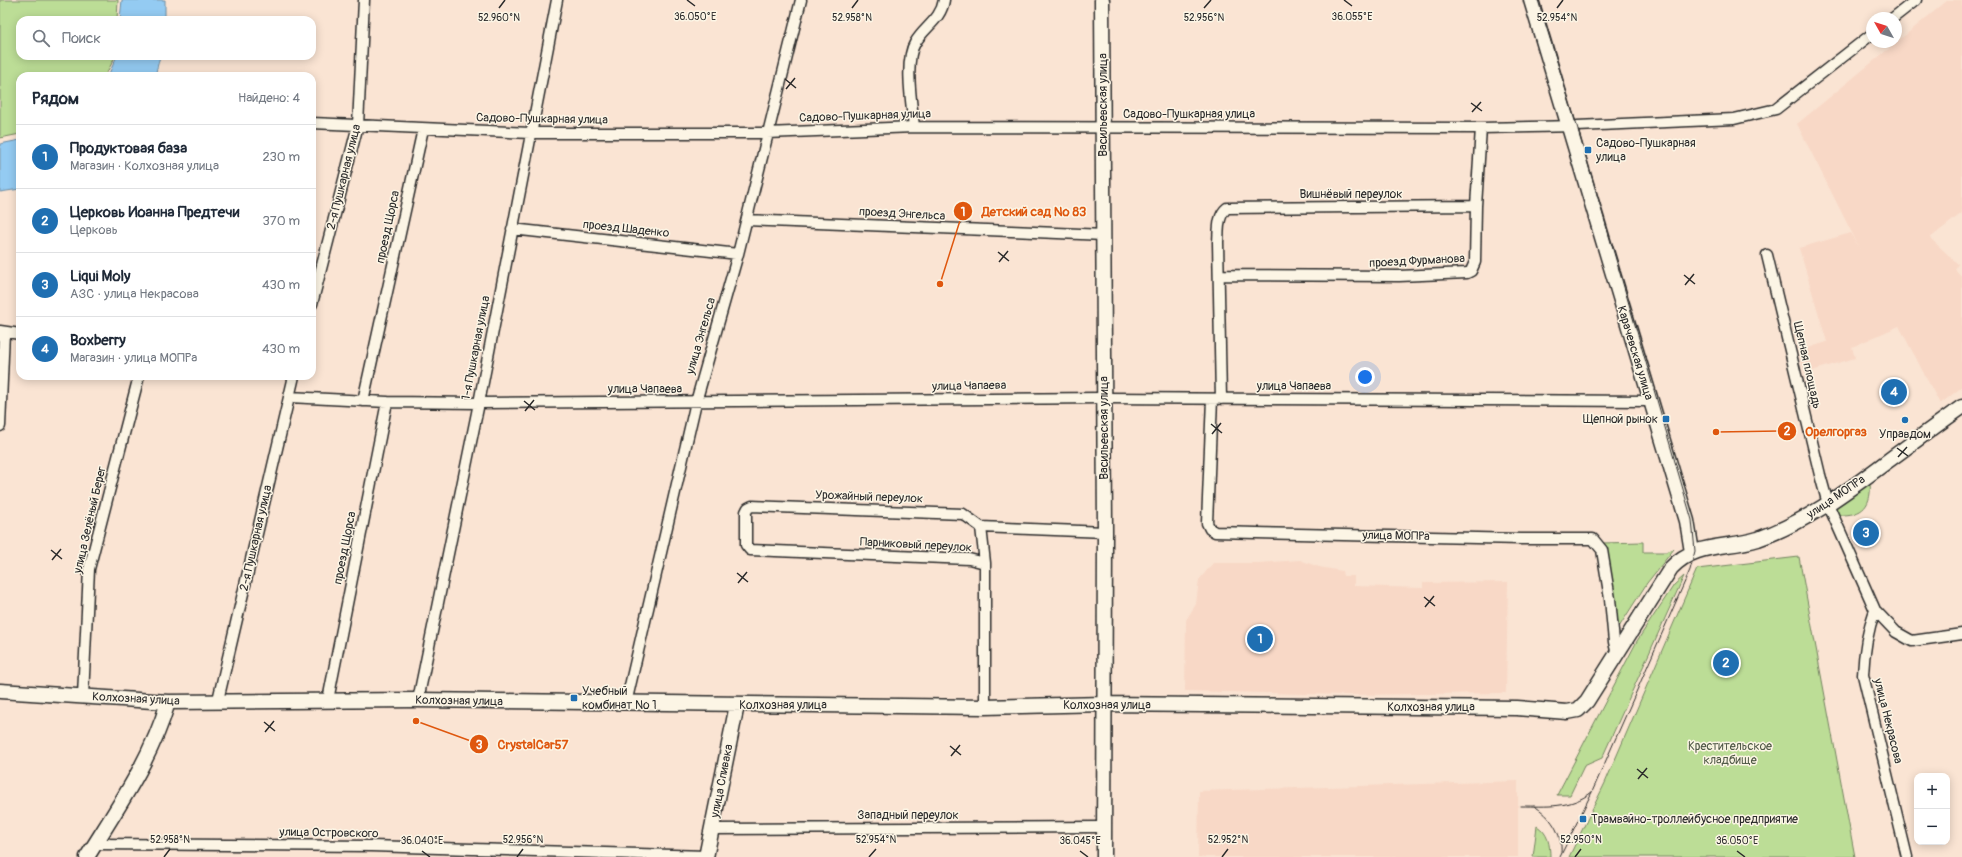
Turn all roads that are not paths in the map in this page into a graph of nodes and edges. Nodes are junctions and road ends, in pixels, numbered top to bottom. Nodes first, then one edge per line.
1 (364, 0) edge
2 (557, 0) edge
3 (801, 0) edge
4 (944, 0) edge
5 (1103, 0) edge
6 (1531, 0) edge
7 (1916, 0) edge
8 (1901, 12) edge
9 (1866, 39) edge
10 (316, 123) edge
11 (358, 125) junction
12 (1568, 126) junction
13 (914, 127) junction
14 (1103, 127) junction
15 (1481, 128) junction
16 (423, 129) junction
17 (530, 133) junction
18 (767, 133) junction
19 (1476, 206) junction
20 (747, 220) junction
21 (512, 229) junction
22 (1104, 236) junction
23 (738, 254) junction
24 (1767, 255) dead end
25 (1220, 275) junction
26 (316, 288) edge
27 (2, 331) edge
28 (16, 333) edge
29 (138, 380) edge
30 (293, 380) edge
31 (289, 397) junction
32 (1104, 398) junction
33 (1216, 399) junction
34 (363, 401) junction
35 (1650, 401) junction
36 (387, 402) junction
37 (696, 402) junction
38 (479, 403) junction
39 (1962, 407) edge
40 (0, 426) edge
41 (1828, 504) junction
42 (981, 527) junction
43 (1105, 532) junction
44 (750, 550) joint
45 (1692, 552) junction
46 (985, 563) junction
47 (1876, 610) junction
48 (1962, 634) edge
49 (1617, 655) junction
50 (0, 691) edge
51 (83, 696) junction
52 (218, 700) junction
53 (328, 700) junction
54 (418, 700) junction
55 (168, 702) junction
56 (626, 703) junction
57 (1104, 704) junction
58 (737, 705) junction
59 (985, 707) junction
60 (1104, 827) junction
61 (712, 829) junction
62 (95, 844) junction
63 (706, 856) edge
64 (87, 857) edge
65 (1104, 857) edge
66 (1907, 857) edge

1 - 11 street, 2-я Пушкарная улица
2 - 17 street, 1-я Пушкарная улица
3 - 18 street, улица Энгельса
4 - 13 street
5 - 14 main road, Васильевская улица
6 - 12 main road, Карачевская улица
7 - 8 street
9 - 12 street, Садово-Пушкарная улица
10 - 11 street, Садово-Пушкарная улица
11 - 16 street, Садово-Пушкарная улица
11 - 26 street, 2-я Пушкарная улица
12 - 15 street, Садово-Пушкарная улица
12 - 35 main road, Карачевская улица
13 - 14 street, Садово-Пушкарная улица
13 - 18 street, Садово-Пушкарная улица
14 - 15 street, Садово-Пушкарная улица
14 - 22 main road, Васильевская улица
15 - 19 street, проезд Фурманова
16 - 17 street, Садово-Пушкарная улица
16 - 34 street, проезд Щорса
17 - 18 street, Садово-Пушкарная улица
17 - 21 street, 1-я Пушкарная улица
18 - 20 street, улица Энгельса
19 - 25 street, проезд Фурманова
19 - 25 street, Вишнёвый переулок
20 - 22 street, проезд Энгельса
20 - 23 street, улица Энгельса
21 - 23 street, проезд Шаденко
21 - 38 street, 1-я Пушкарная улица
22 - 32 main road, Васильевская улица
23 - 37 street, улица Энгельса
24 - 41 street, Щепная площадь
25 - 33 street
27 - 28 street
27 - 40 street
29 - 51 street, улица Зелёный Берег
30 - 31 street, 2-я Пушкарная улица
31 - 34 street, улица Чапаева
31 - 52 street, 2-я Пушкарная улица
32 - 33 street, улица Чапаева
32 - 37 street, улица Чапаева
32 - 43 main road, Васильевская улица
33 - 35 street, улица Чапаева
33 - 49 street, улица МОПРа
34 - 36 street, улица Чапаева
35 - 45 main road, Карачевская улица
36 - 38 street, улица Чапаева
36 - 53 street, проезд Щорса
37 - 38 street, улица Чапаева
37 - 56 street, улица Энгельса
38 - 54 street, 1-я Пушкарная улица
39 - 41 main road, улица МОПРа
41 - 45 main road, улица МОПРа
41 - 47 street
42 - 43 street
42 - 44 street, Урожайный переулок
42 - 46 street
43 - 57 main road, Васильевская улица
44 - 46 street, Парниковый переулок
45 - 49 main road
46 - 59 street, Парниковый переулок
47 - 48 street
47 - 66 street, улица Некрасова
49 - 57 main road, Колхозная улица
50 - 51 main road, Колхозная улица
51 - 55 main road, Колхозная улица
52 - 53 main road, Колхозная улица
52 - 55 main road, Колхозная улица
53 - 54 main road, Колхозная улица
54 - 56 main road, Колхозная улица
55 - 62 main road
56 - 58 main road, Колхозная улица
57 - 59 main road, Колхозная улица
57 - 60 main road, Васильевская улица
58 - 59 main road, Колхозная улица
58 - 61 main road, улица Спивака
60 - 61 street, Западный переулок
60 - 65 main road, Васильевская улица
61 - 63 main road, улица Спивака
62 - 63 street, улица Островского
62 - 64 main road

